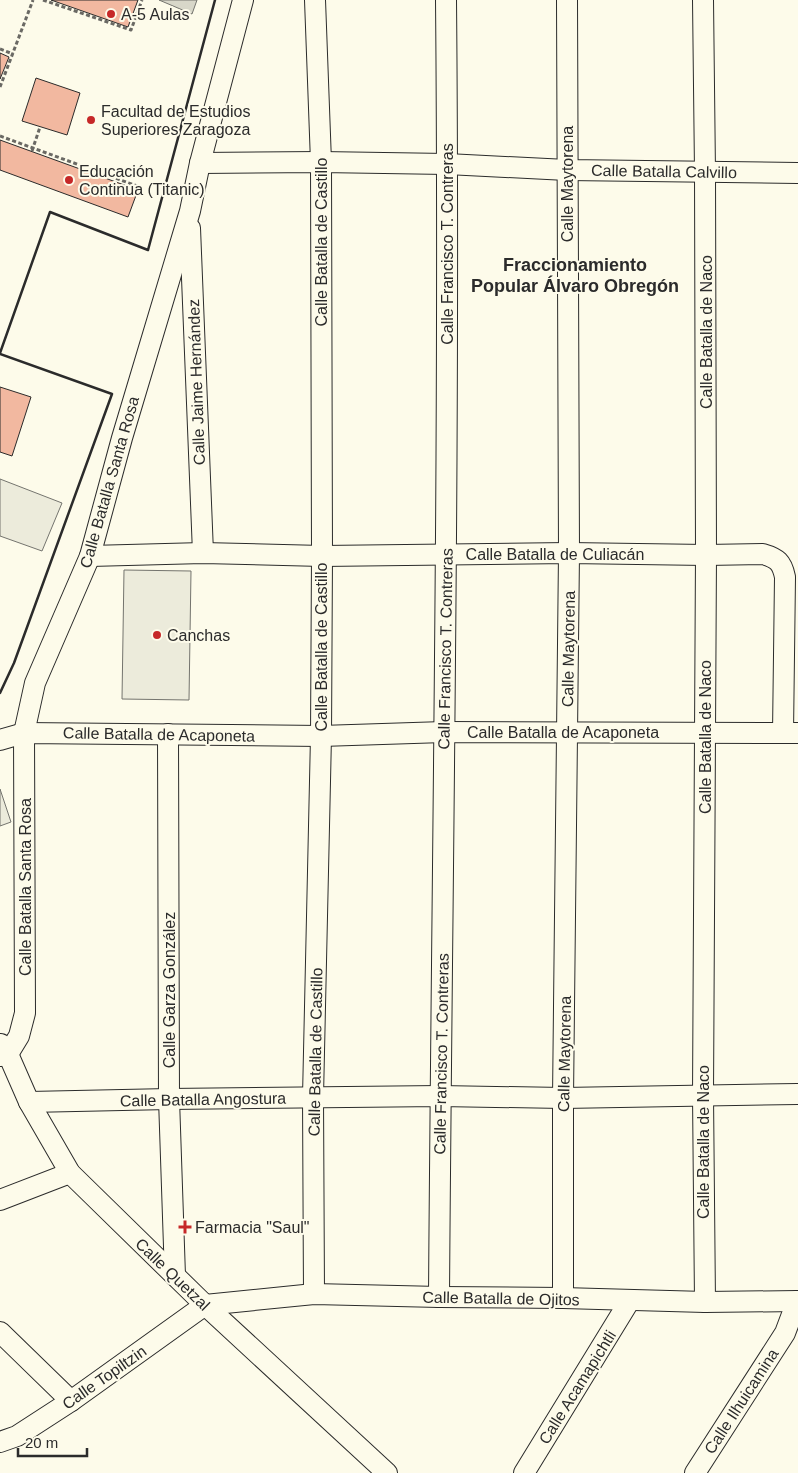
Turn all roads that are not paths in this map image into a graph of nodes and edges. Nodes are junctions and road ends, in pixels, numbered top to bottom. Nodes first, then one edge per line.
1 (243, 0) edge
2 (315, 0) edge
3 (446, 0) edge
4 (567, 0) edge
5 (703, 0) edge
6 (320, 162) junction
7 (200, 163) junction
8 (447, 164) junction
9 (567, 170) junction
10 (705, 172) junction
11 (798, 173) edge
12 (190, 211) junction
13 (569, 553) junction
14 (202, 554) junction
15 (446, 554) junction
16 (706, 555) junction
17 (90, 556) junction
18 (322, 556) junction
19 (444, 732) junction
20 (24, 733) junction
21 (568, 733) junction
22 (705, 733) junction
23 (790, 733) edge
24 (168, 734) junction
25 (321, 736) junction
26 (0, 740) edge
27 (3, 1051) edge
28 (798, 1094) edge
29 (703, 1095) junction
30 (440, 1096) junction
31 (313, 1097) junction
32 (563, 1098) junction
33 (169, 1099) junction
34 (29, 1102) junction
35 (70, 1173) junction
36 (0, 1200) edge
37 (175, 1276) junction
38 (314, 1294) junction
39 (439, 1297) junction
40 (563, 1298) junction
41 (630, 1300) junction
42 (797, 1301) edge
43 (705, 1302) junction
44 (205, 1306) junction
45 (0, 1332) edge
46 (71, 1401) junction
47 (0, 1442) edge
48 (387, 1473) edge
49 (524, 1473) edge
50 (695, 1473) edge

1 - 7 street, Calle Batalla Santa Rosa
2 - 6 street, Calle Batalla de Castillo
3 - 8 street, Calle Francisco T. Contreras
4 - 9 street, Calle Maytorena
5 - 10 street, Calle Batalla de Naco
6 - 7 street, Calle Batalla Calvillo
6 - 8 street, Calle Batalla Calvillo
6 - 18 street, Calle Batalla de Castillo
7 - 12 street, Calle Batalla Santa Rosa
8 - 9 street, Calle Batalla Calvillo
8 - 15 street, Calle Francisco T. Contreras
9 - 10 street, Calle Batalla Calvillo
9 - 13 street, Calle Maytorena
10 - 11 street, Calle Batalla Calvillo
10 - 16 street, Calle Batalla de Naco
12 - 14 street, Calle Jaime Hernández
12 - 17 street, Calle Batalla Santa Rosa
13 - 15 street, Calle Batalla de Culiacán
13 - 16 street, Calle Batalla de Culiacán
13 - 21 street, Calle Maytorena
14 - 17 street, Calle Batalla de Culiacán
14 - 18 street, Calle Batalla de Culiacán
15 - 18 street, Calle Batalla de Culiacán
15 - 19 street, Calle Francisco T. Contreras
16 - 22 street, Calle Batalla de Naco
16 - 23 street, Calle Batalla de Culiacán
17 - 20 street, Calle Batalla Santa Rosa
18 - 25 street, Calle Batalla de Castillo
19 - 21 street, Calle Batalla de Acaponeta
19 - 25 street, Calle Batalla de Acaponeta
19 - 30 street, Calle Francisco T. Contreras
20 - 24 street, Calle Batalla de Acaponeta
20 - 26 street, Calle Batalla de Acaponeta
20 - 27 street, Calle Batalla Santa Rosa
21 - 22 street, Calle Batalla de Acaponeta
21 - 32 street, Calle Maytorena
22 - 23 street, Calle Batalla de Acaponeta
22 - 29 street, Calle Batalla de Naco
24 - 25 street, Calle Batalla de Acaponeta
24 - 33 street, Calle Garza González
25 - 31 street, Calle Batalla de Castillo
27 - 34 street, Calle Quetzal
28 - 29 street, Calle Batalla Angostura
29 - 32 street, Calle Batalla Angostura
29 - 43 street, Calle Batalla de Naco
30 - 31 street, Calle Batalla Angostura
30 - 32 street, Calle Batalla Angostura
30 - 39 street, Calle Francisco T. Contreras
31 - 33 street, Calle Batalla Angostura
31 - 38 street, Calle Batalla de Castillo
32 - 40 street, Calle Maytorena
33 - 34 street, Calle Batalla Angostura
33 - 37 street, Calle Garza González
34 - 35 street, Calle Quetzal
35 - 36 street
35 - 37 street, Calle Quetzal
37 - 44 street, Calle Quetzal
38 - 39 street, Calle Batalla de Ojitos
38 - 44 street, Calle Batalla de Ojitos
39 - 40 street, Calle Batalla de Ojitos
40 - 41 street, Calle Batalla de Ojitos
41 - 43 street, Calle Batalla de Ojitos
41 - 49 street, Calle Acamapichtli
42 - 43 street, Calle Batalla de Ojitos
42 - 50 street, Calle Ilhuicamina
44 - 46 street, Calle Topiltzin
44 - 48 street, Calle Quetzal
45 - 46 street
46 - 47 street, Calle Topiltzin

